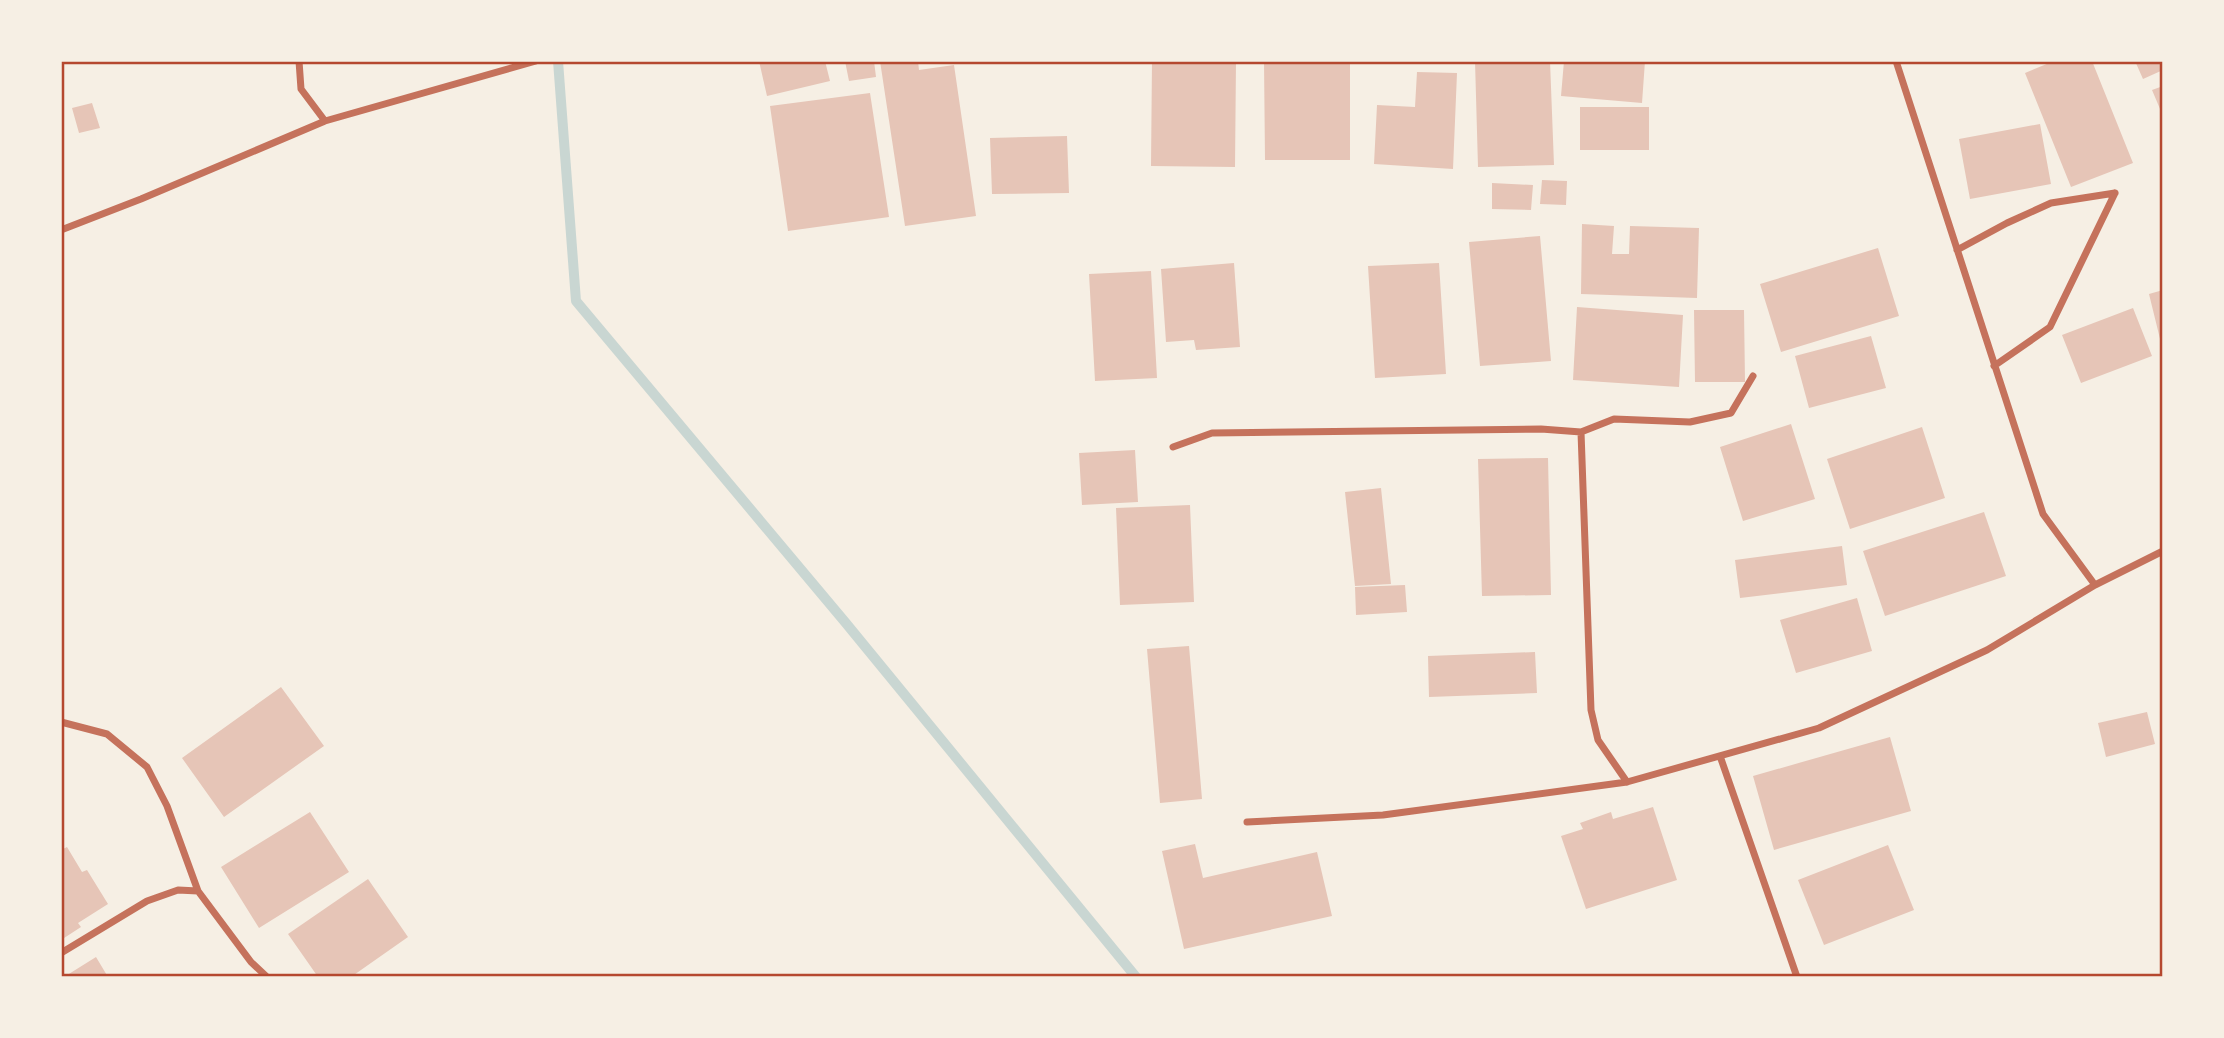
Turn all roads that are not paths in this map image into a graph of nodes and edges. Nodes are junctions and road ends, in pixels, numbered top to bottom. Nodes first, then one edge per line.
1 (299, 61) edge
2 (536, 61) edge
3 (1896, 61) edge
4 (325, 121) junction
5 (61, 230) edge
6 (1957, 250) junction
7 (1994, 366) junction
8 (1753, 376) dead end
9 (1581, 432) junction
10 (1173, 447) dead end
11 (2163, 551) edge
12 (2095, 585) junction
13 (61, 722) edge
14 (1720, 756) junction
15 (1627, 782) junction
16 (1247, 822) dead end
17 (198, 891) junction
18 (61, 953) edge
19 (267, 977) edge
20 (1797, 977) edge

1 - 4 street
2 - 4 street
3 - 6 street
4 - 5 street
6 - 7 street
6 - 7 street
7 - 12 street
8 - 9 street
9 - 10 street
9 - 15 street
11 - 12 street
12 - 14 street
13 - 17 street
14 - 15 street
14 - 20 street
15 - 16 street
17 - 18 street
17 - 19 street

